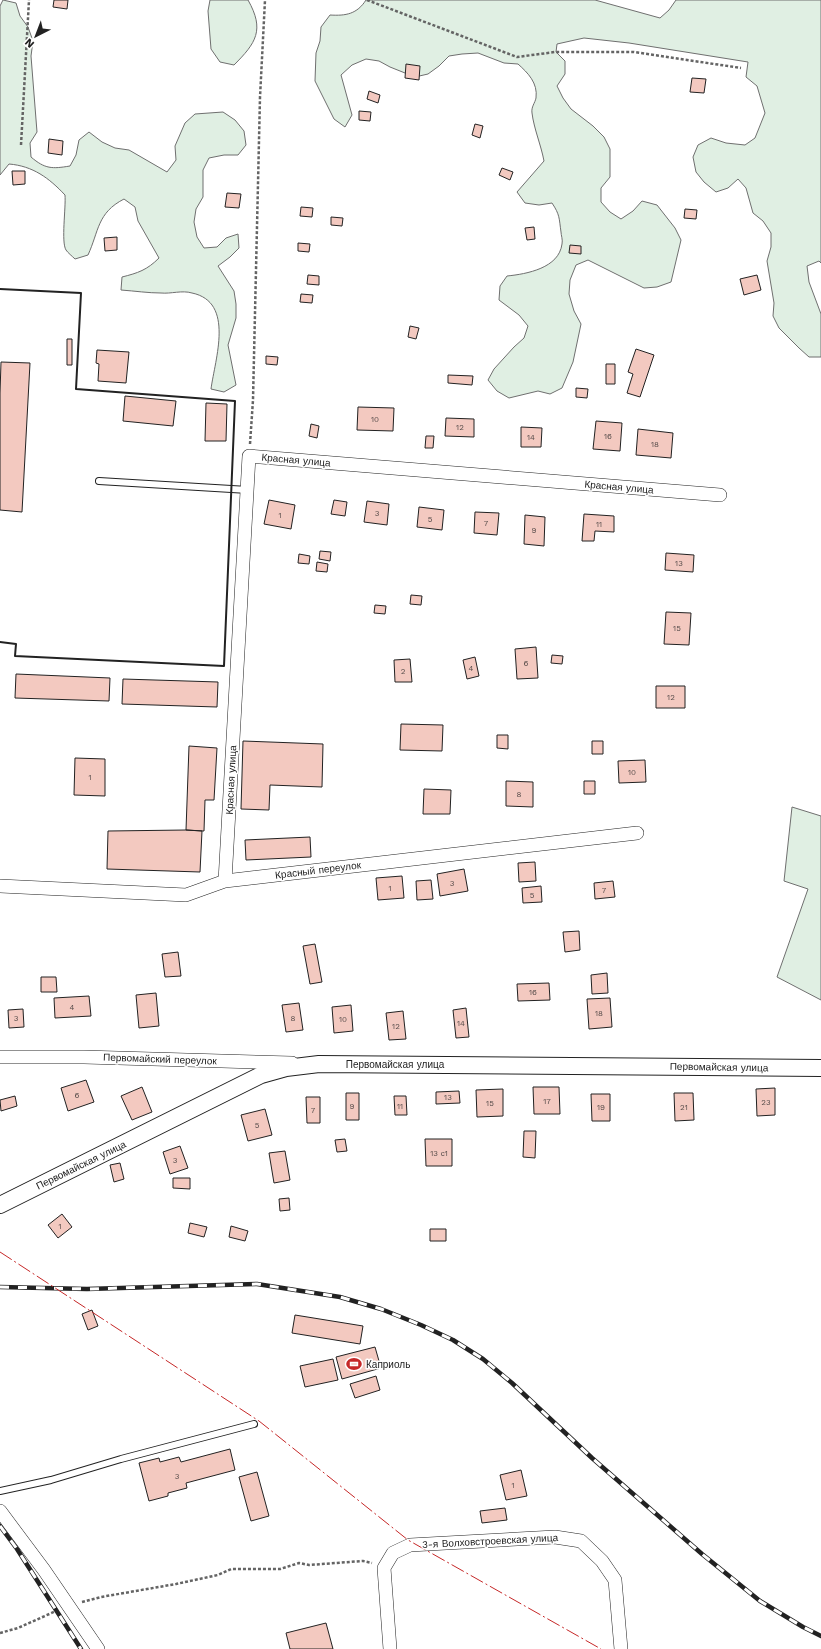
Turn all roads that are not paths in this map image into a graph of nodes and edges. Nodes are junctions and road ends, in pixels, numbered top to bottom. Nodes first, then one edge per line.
1 (98, 481) dead end
2 (248, 490) junction
3 (720, 495) dead end
4 (638, 833) dead end
5 (225, 881) junction
6 (0, 886) edge
7 (0, 1057) edge
8 (319, 1064) junction
9 (821, 1068) edge
10 (0, 1205) edge
11 (254, 1424) dead end
12 (0, 1492) edge
13 (0, 1512) edge
14 (98, 1649) edge
15 (390, 1649) edge
16 (621, 1649) edge

1 - 2 lane
2 - 3 street, Красная улица
2 - 5 street, Красная улица
4 - 5 street, Красный переулок
5 - 6 street, Красный переулок
7 - 8 street, Первомайский переулок
8 - 9 street, Первомайская улица
8 - 10 street, Первомайская улица
11 - 12 lane
13 - 14 street
15 - 16 street, 3-я Волховстроевская улица

